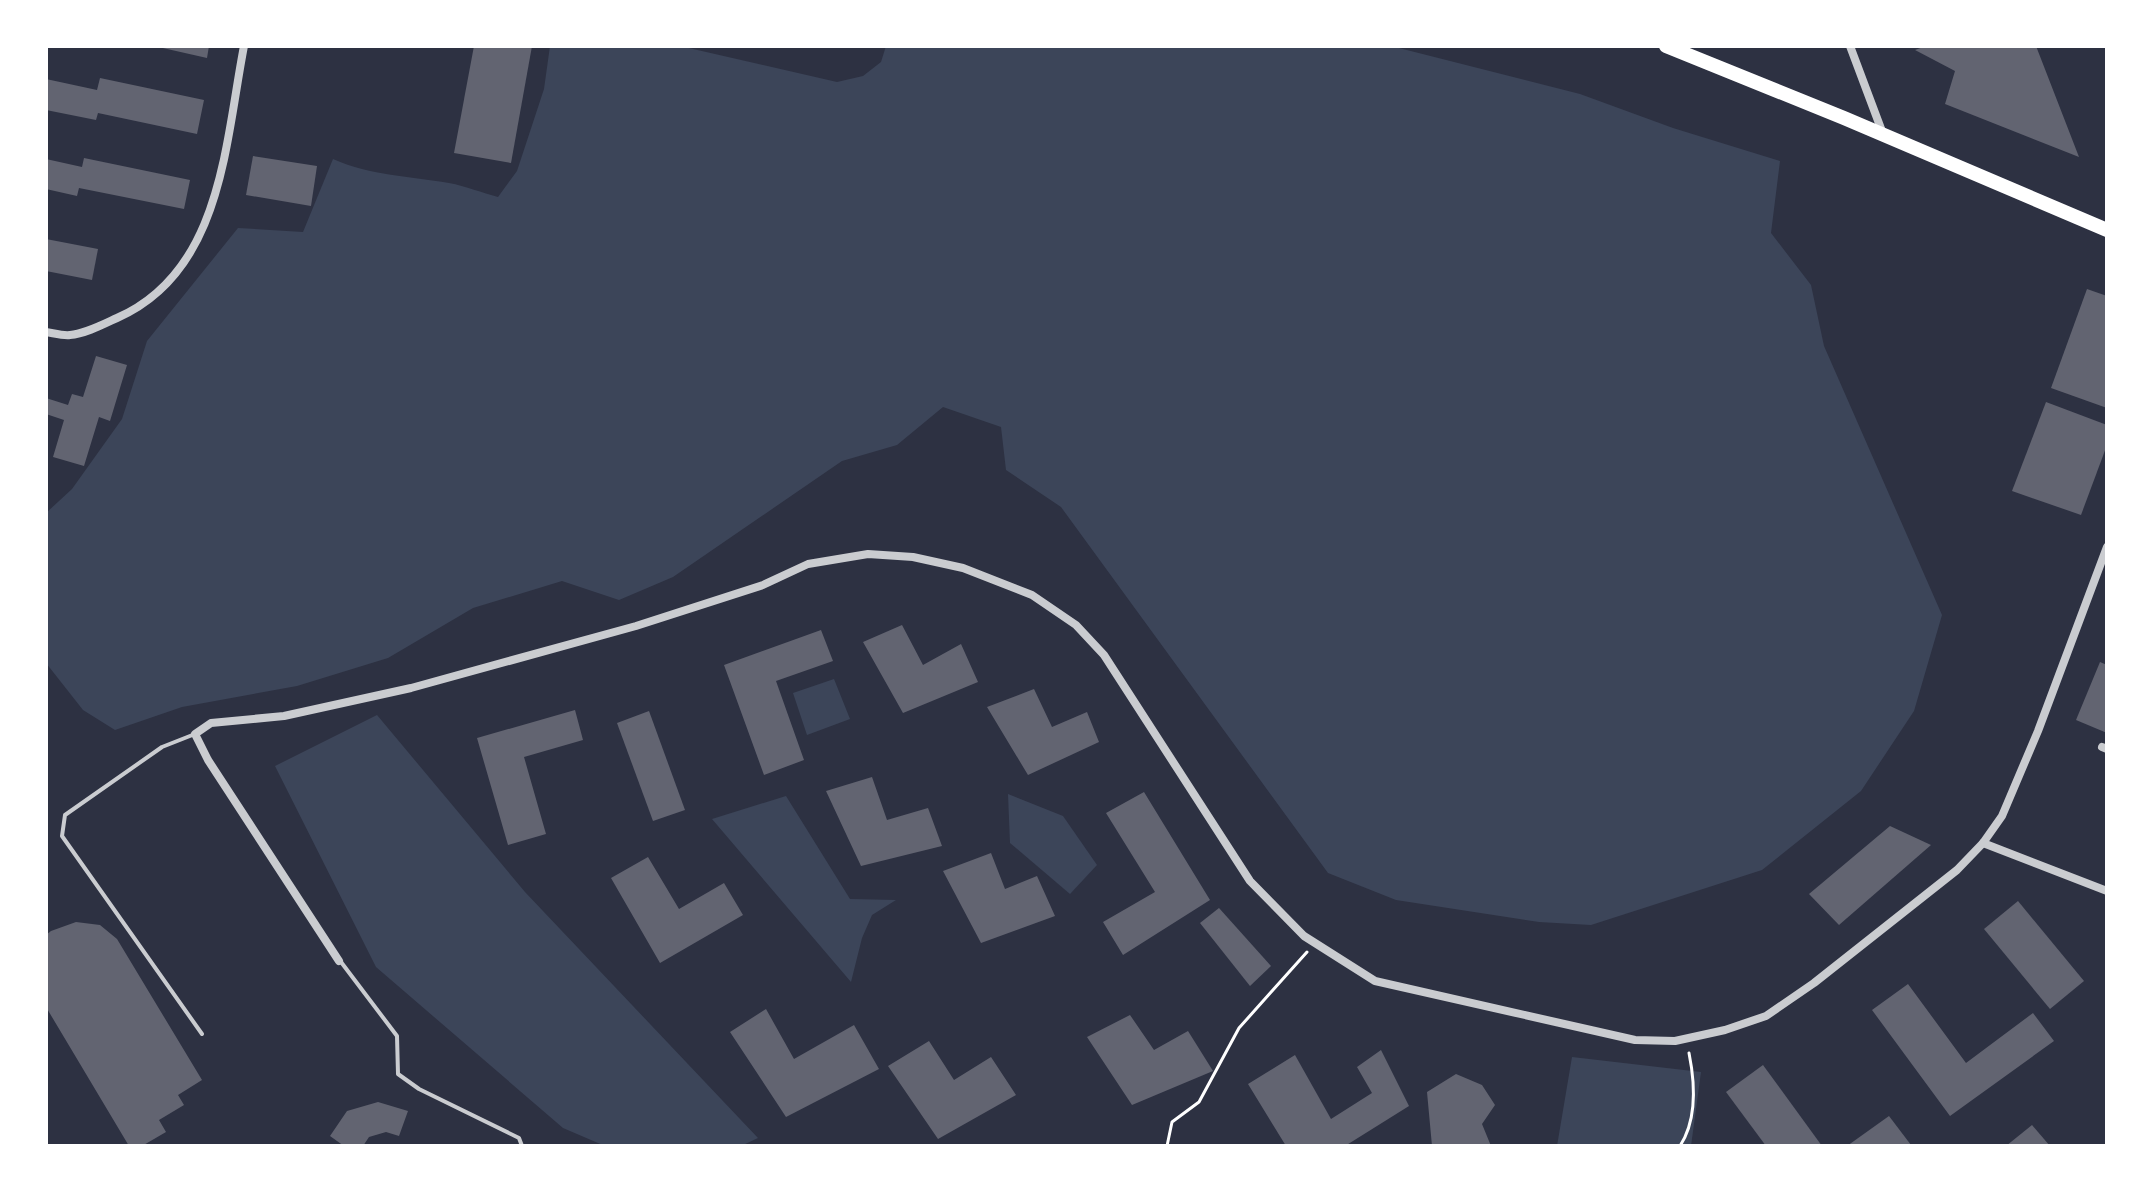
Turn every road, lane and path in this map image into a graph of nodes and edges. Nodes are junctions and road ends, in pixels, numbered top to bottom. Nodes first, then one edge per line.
1 (244, 46) edge
2 (1666, 46) edge
3 (1850, 46) edge
4 (1884, 135) junction
5 (2107, 230) edge
6 (46, 332) edge
7 (2107, 547) edge
8 (195, 734) junction
9 (1983, 843) junction
10 (2107, 891) edge
11 (1315, 943) junction
12 (339, 961) joint
13 (202, 1034) dead end
14 (1685, 1039) junction
15 (522, 1146) edge
16 (1167, 1146) edge
17 (1680, 1146) edge

1 - 6 street
2 - 4 main road
3 - 4 street
4 - 5 main road
7 - 9 street
8 - 11 street
8 - 12 street
8 - 13 lane
9 - 10 street
9 - 14 street
11 - 14 street
11 - 16 path
12 - 15 lane
14 - 17 path

